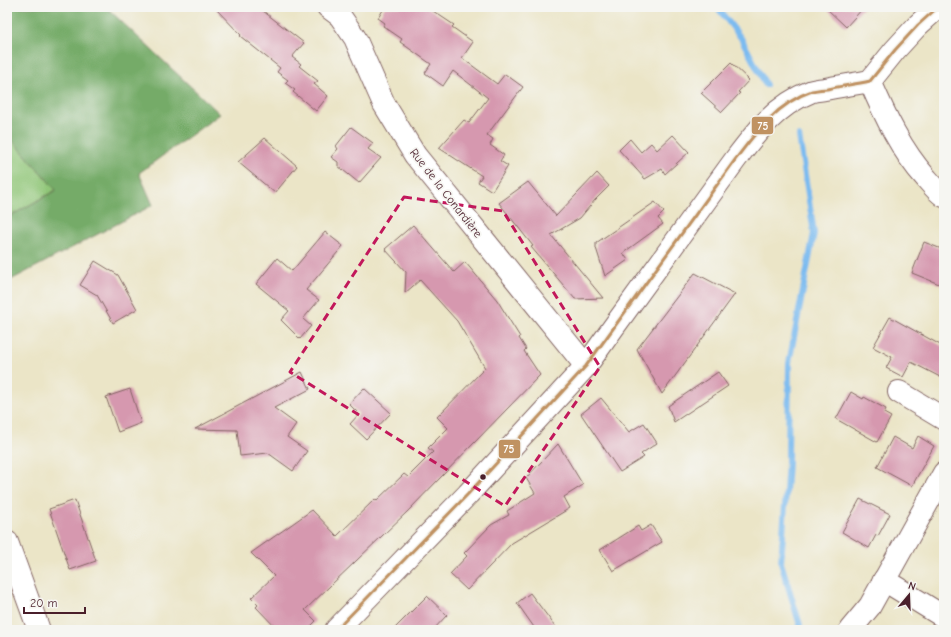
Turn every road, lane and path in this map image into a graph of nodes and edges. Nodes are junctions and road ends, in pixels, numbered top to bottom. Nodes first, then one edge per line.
1 (328, 7) edge
2 (938, 7) edge
3 (870, 81) junction
4 (944, 196) edge
5 (586, 366) junction
6 (899, 392) dead end
7 (944, 419) edge
8 (944, 473) edge
9 (7, 542) edge
10 (884, 580) junction
11 (944, 617) edge
12 (39, 630) edge
13 (336, 630) edge
14 (850, 630) edge

1 - 5 street, Rue de la Conardière
2 - 3 street
3 - 4 street
3 - 5 street
5 - 13 street
6 - 7 street
8 - 10 street
9 - 12 street
10 - 11 street
10 - 14 street

